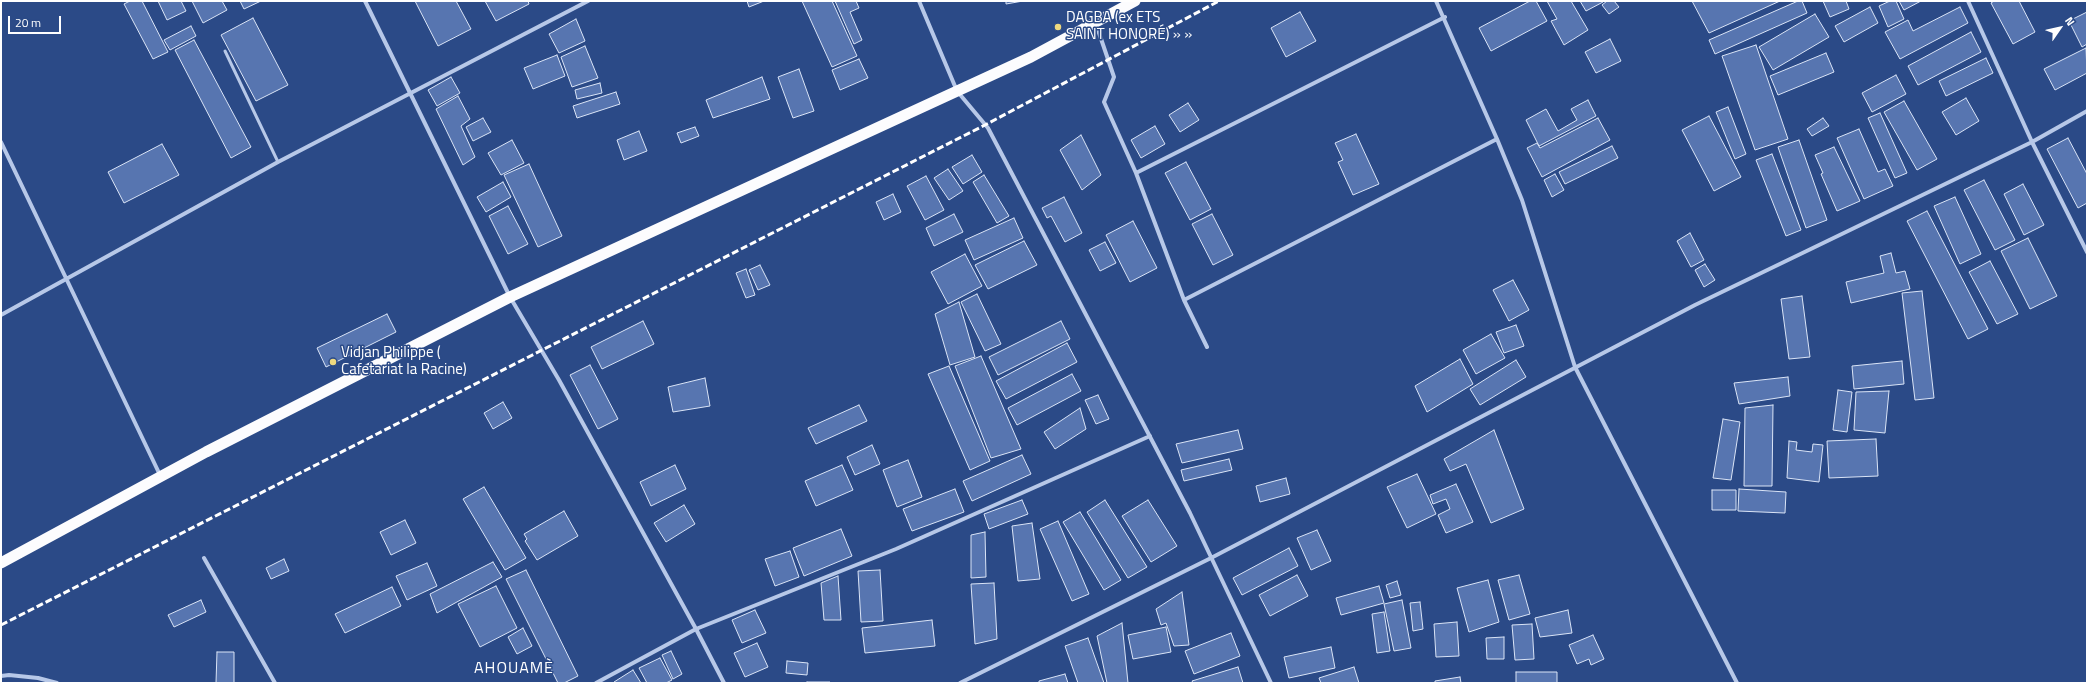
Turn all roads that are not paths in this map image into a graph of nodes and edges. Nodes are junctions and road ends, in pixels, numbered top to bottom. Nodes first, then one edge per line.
1 (365, 1) edge
2 (588, 1) edge
3 (919, 1) edge
4 (1135, 1) edge
5 (1436, 1) edge
6 (1968, 1) edge
7 (1445, 17) junction
8 (1095, 22) junction
9 (225, 51) dead end
10 (957, 91) junction
11 (410, 92) junction
12 (2087, 111) edge
13 (1497, 138) junction
14 (1, 142) edge
15 (2032, 142) junction
16 (278, 162) junction
17 (1136, 173) junction
18 (2087, 252) edge
19 (66, 280) junction
20 (510, 297) junction
21 (1184, 300) junction
22 (1, 315) edge
23 (1207, 347) dead end
24 (1575, 367) junction
25 (1150, 436) junction
26 (160, 476) junction
27 (204, 558) dead end
28 (1211, 558) junction
29 (1, 563) edge
30 (696, 629) junction
31 (1, 676) edge
32 (57, 683) edge
33 (275, 683) edge
34 (596, 683) edge
35 (724, 683) edge
36 (960, 683) edge
37 (1271, 683) edge
38 (1737, 683) edge

1 - 11 street
2 - 11 street
3 - 10 street
4 - 8 highway
5 - 7 street
6 - 15 street
7 - 13 street
7 - 17 street
8 - 10 highway
8 - 17 street
9 - 16 lane
10 - 20 highway
10 - 25 street
11 - 16 street
11 - 20 street
12 - 15 street
13 - 21 street
13 - 24 street
14 - 19 street
15 - 18 street
15 - 24 street
16 - 19 street
17 - 21 street
19 - 22 street
19 - 26 street
20 - 26 highway
20 - 30 street
21 - 23 street
24 - 28 street
24 - 38 street
25 - 28 street
25 - 30 street
26 - 29 highway
27 - 33 street
28 - 36 street
28 - 37 street
30 - 34 street
30 - 35 street
31 - 32 street

